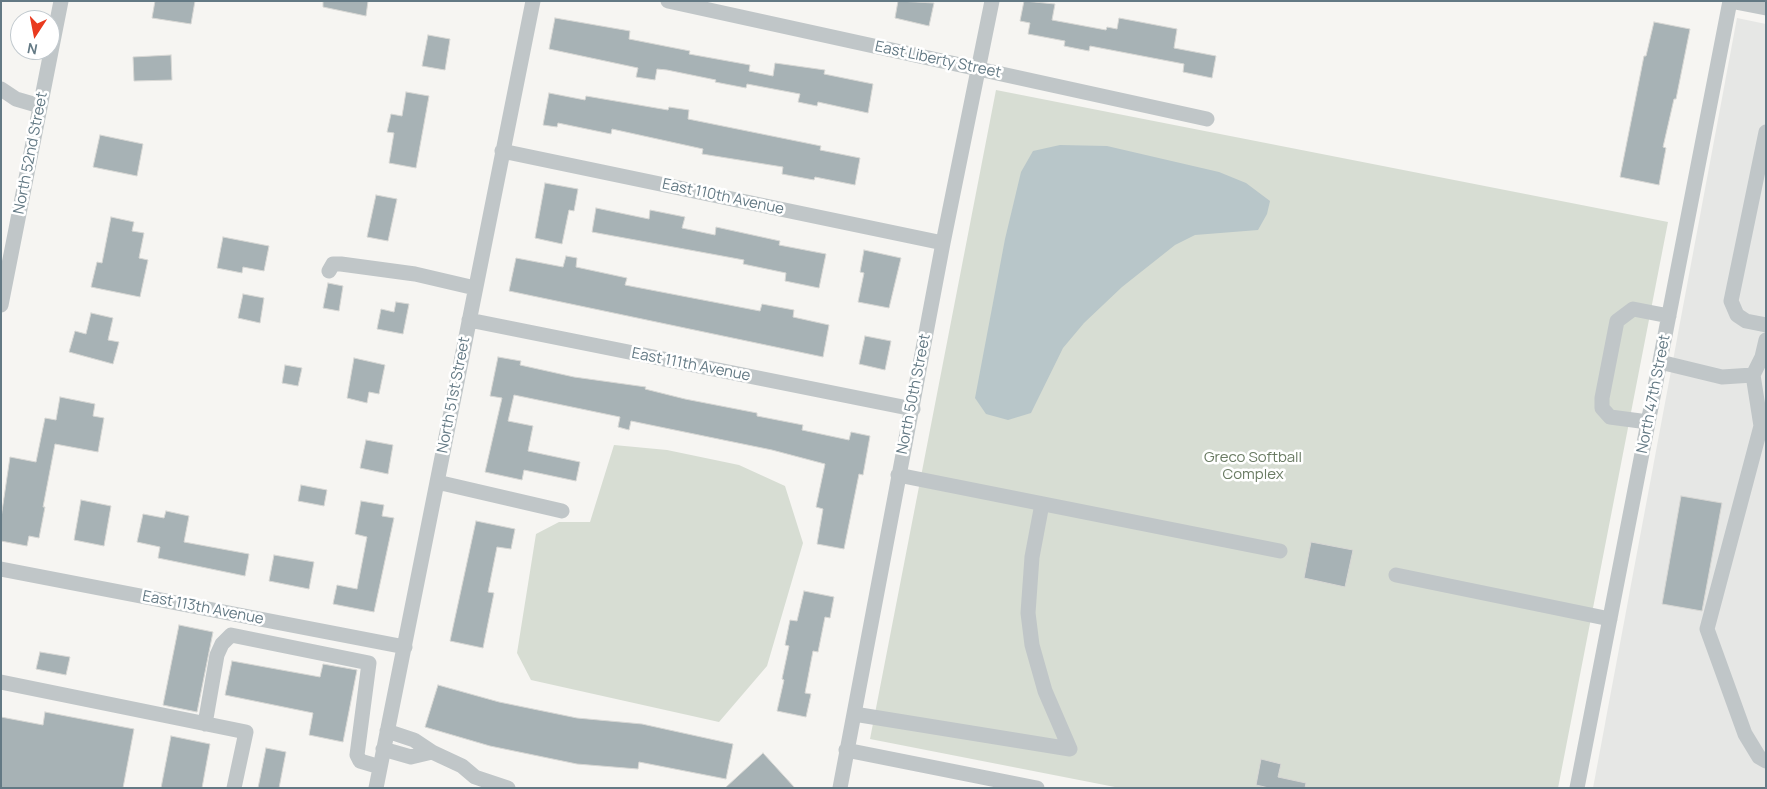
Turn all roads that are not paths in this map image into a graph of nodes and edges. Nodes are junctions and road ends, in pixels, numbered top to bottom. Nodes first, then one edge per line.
1 (61, 1) edge
2 (533, 1) edge
3 (668, 1) edge
4 (992, 1) edge
5 (1730, 1) edge
6 (1766, 8) edge
7 (980, 70) junction
8 (1, 89) edge
9 (40, 106) junction
10 (1207, 119) dead end
11 (1766, 132) edge
12 (502, 151) junction
13 (943, 243) junction
14 (329, 271) dead end
15 (475, 288) junction
16 (1, 305) edge
17 (1669, 316) junction
18 (468, 320) junction
19 (1766, 325) edge
20 (1766, 340) edge
21 (1660, 362) junction
22 (1753, 375) junction
23 (913, 409) junction
24 (1648, 422) junction
25 (898, 475) junction
26 (437, 482) junction
27 (1042, 504) junction
28 (562, 511) dead end
29 (1280, 551) dead end
30 (1, 569) edge
31 (1396, 575) dead end
32 (1610, 619) junction
33 (405, 648) junction
34 (1, 682) edge
35 (854, 714) junction
36 (205, 724) junction
37 (387, 731) junction
38 (384, 750) junction
39 (846, 750) junction
40 (432, 752) junction
41 (1766, 761) edge
42 (380, 767) junction
43 (234, 788) edge
44 (376, 788) edge
45 (508, 788) edge
46 (840, 788) edge
47 (1037, 788) edge
48 (1577, 788) edge

1 - 9 street, North 52nd Street
2 - 12 street, North 51st Street
3 - 7 street, East Liberty Street
4 - 7 street, North 50th Street
5 - 6 street
5 - 17 street, North 47th Street
7 - 10 street, East Liberty Street
7 - 13 street, North 50th Street
8 - 9 street
9 - 16 street, North 52nd Street
11 - 19 street
12 - 13 street, East 110th Avenue
12 - 15 street, North 51st Street
13 - 23 street, North 50th Street
14 - 15 street
15 - 18 street, North 51st Street
17 - 21 street, North 47th Street
17 - 24 street
18 - 23 street, East 111th Avenue
18 - 26 street, North 51st Street
20 - 22 street
21 - 22 street
21 - 24 street, North 47th Street
22 - 41 street
23 - 25 street, North 50th Street
24 - 32 street, North 47th Street
25 - 27 street
25 - 35 street, North 50th Street
26 - 28 street
26 - 33 street, North 51st Street
27 - 29 street
27 - 35 street
30 - 33 street, East 113th Avenue
31 - 32 street
32 - 48 street, North 47th Street
33 - 37 street, North 51st Street
34 - 36 street
35 - 39 street, North 50th Street
36 - 42 street
36 - 43 street
37 - 38 street, North 51st Street
37 - 40 street
38 - 40 street
38 - 42 street, North 51st Street
39 - 46 street, North 50th Street
39 - 47 street
40 - 45 street
42 - 44 street, North 51st Street

